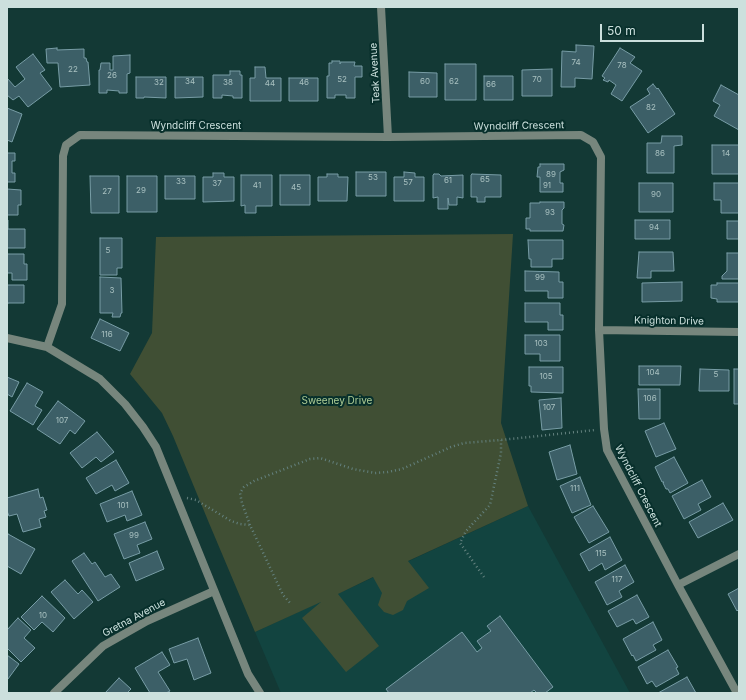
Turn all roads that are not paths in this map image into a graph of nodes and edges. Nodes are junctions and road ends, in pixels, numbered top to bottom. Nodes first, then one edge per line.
1 (381, 7) edge
2 (388, 137) junction
3 (600, 330) junction
4 (739, 332) edge
5 (7, 338) edge
6 (47, 347) junction
7 (739, 554) edge
8 (678, 585) junction
9 (214, 591) junction
10 (54, 693) edge
11 (260, 693) edge
12 (737, 693) edge

1 - 2 street, Teak Avenue
2 - 3 street, Wyndcliff Crescent
2 - 6 street, Wyndcliff Crescent
3 - 4 street, Knighton Drive
3 - 8 street, Wyndcliff Crescent
5 - 6 street
6 - 9 street
7 - 8 street
8 - 12 street, Wyndcliff Crescent
9 - 10 street, Gretna Avenue
9 - 11 street

